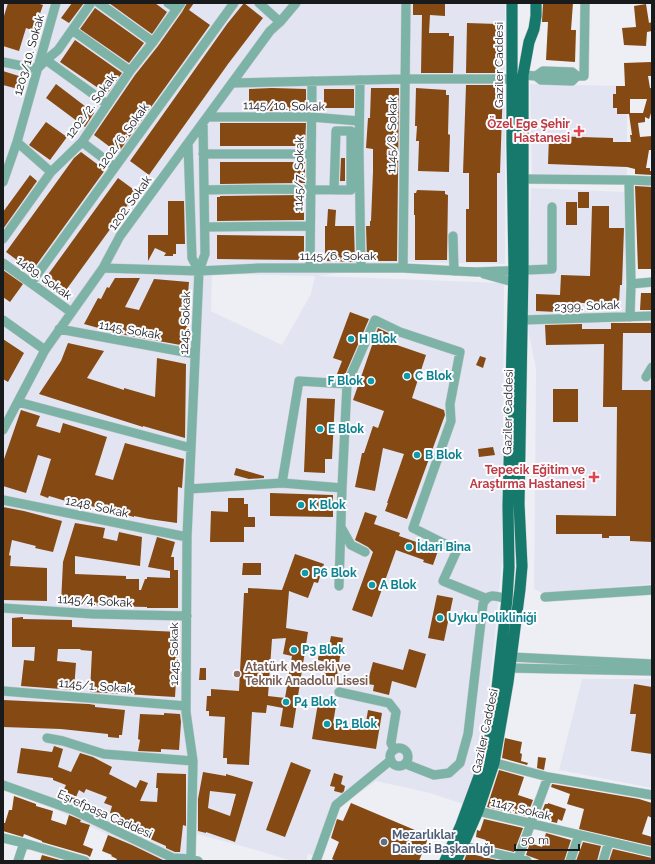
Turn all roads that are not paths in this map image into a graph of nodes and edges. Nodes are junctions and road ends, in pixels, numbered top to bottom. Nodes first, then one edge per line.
1 (56, 3) edge
2 (91, 3) edge
3 (99, 3) edge
4 (168, 3) edge
5 (234, 3) edge
6 (259, 3) edge
7 (296, 3) edge
8 (406, 3) edge
9 (512, 3) edge
10 (536, 3) edge
11 (585, 3) edge
12 (179, 6) edge
13 (280, 22) junction
14 (72, 30) junction
15 (153, 42) junction
16 (46, 60) junction
17 (3, 62) edge
18 (37, 69) junction
19 (130, 71) junction
20 (518, 77) junction
21 (405, 79) junction
22 (360, 80) junction
23 (312, 81) junction
24 (232, 83) junction
25 (107, 104) junction
26 (312, 117) junction
27 (205, 120) junction
28 (360, 120) junction
29 (17, 142) junction
30 (82, 142) junction
31 (188, 143) junction
32 (203, 154) junction
33 (311, 154) junction
34 (6, 162) edge
35 (115, 167) junction
36 (52, 172) junction
37 (523, 179) junction
38 (629, 180) junction
39 (652, 181) edge
40 (3, 182) edge
41 (311, 189) junction
42 (204, 190) junction
43 (334, 190) junction
44 (552, 207) dead end
45 (310, 226) junction
46 (205, 227) junction
47 (453, 236) dead end
48 (3, 239) edge
49 (3, 263) edge
50 (102, 268) junction
51 (310, 268) junction
52 (361, 268) junction
53 (403, 268) junction
54 (198, 270) junction
55 (519, 270) junction
56 (454, 271) junction
57 (477, 272) junction
58 (513, 282) junction
59 (652, 282) edge
60 (31, 284) junction
61 (632, 284) junction
62 (71, 312) junction
63 (630, 316) junction
64 (652, 316) edge
65 (3, 320) edge
66 (523, 320) junction
67 (59, 329) junction
68 (45, 350) junction
69 (196, 354) junction
70 (652, 367) edge
71 (646, 377) dead end
72 (347, 384) junction
73 (18, 402) junction
74 (3, 408) edge
75 (12, 412) junction
76 (3, 430) edge
77 (191, 448) junction
78 (282, 483) junction
79 (342, 488) junction
80 (189, 489) junction
81 (3, 500) edge
82 (341, 528) junction
83 (187, 537) junction
84 (365, 552) dead end
85 (508, 579) junction
86 (339, 586) dead end
87 (652, 590) edge
88 (545, 597) dead end
89 (485, 598) junction
90 (507, 598) junction
91 (3, 608) edge
92 (187, 616) junction
93 (506, 664) junction
94 (652, 664) edge
95 (652, 671) edge
96 (3, 690) edge
97 (339, 692) dead end
98 (186, 706) junction
99 (47, 738) dead end
100 (394, 750) junction
101 (390, 760) junction
102 (193, 761) junction
103 (490, 761) junction
104 (406, 764) junction
105 (548, 777) junction
106 (3, 785) edge
107 (652, 795) edge
108 (478, 811) junction
109 (530, 824) junction
110 (579, 835) junction
111 (3, 838) edge
112 (609, 842) junction
113 (24, 844) junction
114 (463, 846) junction
115 (652, 852) edge
116 (194, 860) edge
117 (517, 860) edge
118 (18, 861) edge
119 (85, 861) edge
120 (316, 861) edge
121 (445, 861) edge
122 (456, 861) edge
123 (527, 861) edge
124 (570, 861) edge
125 (603, 861) edge

1 - 18 street, 1203/10. Sokak
2 - 14 street
3 - 15 street
4 - 12 street
5 - 35 street, 1202/6. Sokak
6 - 13 street
7 - 13 street, 1202. Sokak
8 - 21 street, 1145/8. Sokak
9 - 20 main road, Gaziler Caddesi
10 - 20 main road, Gaziler Caddesi
11 - 20 street
12 - 15 street, 1202/2. Sokak
13 - 24 street, 1202. Sokak
14 - 16 street
14 - 19 street
15 - 19 street, 1202/2. Sokak
16 - 18 street
16 - 25 street
17 - 18 street
18 - 29 street, 1203/10. Sokak
19 - 25 street, 1202/2. Sokak
20 - 21 street
20 - 37 main road, Gaziler Caddesi
20 - 55 main road, Gaziler Caddesi
21 - 22 street
21 - 53 street, 1145/8. Sokak
22 - 23 street
22 - 28 street
23 - 24 street
23 - 26 street, 1145/7. Sokak
24 - 27 street, 1202. Sokak
25 - 30 street, 1202/2. Sokak
26 - 27 street, 1145/10. Sokak
26 - 28 street, 1145/10. Sokak
26 - 33 street, 1145/7. Sokak
27 - 31 street, 1202. Sokak
27 - 32 street
28 - 52 street
29 - 34 street, 1203/10. Sokak
29 - 36 street
30 - 35 street
30 - 36 street, 1202/2. Sokak
31 - 50 street, 1202. Sokak
31 - 54 street
32 - 33 street
32 - 42 street
33 - 41 street, 1145/7. Sokak
34 - 40 street, 1203/10. Sokak
35 - 60 street, 1202/6. Sokak
36 - 48 street, 1202/2. Sokak
37 - 38 street
37 - 55 main road, Gaziler Caddesi
38 - 39 street
38 - 61 street
41 - 42 street
41 - 43 street
41 - 45 street, 1145/7. Sokak
42 - 46 street
43 - 43 street
44 - 55 street, 1145/6. Sokak
45 - 46 street
45 - 51 street, 1145/7. Sokak
46 - 54 street
47 - 56 street
49 - 60 street, 1489. Sokak
50 - 54 street, 1145/6. Sokak
50 - 62 street, 1202. Sokak
51 - 52 street, 1145/6. Sokak
51 - 54 street, 1145/6. Sokak
52 - 53 street, 1145/6. Sokak
53 - 56 street, 1145/6. Sokak
54 - 69 street, 1245. Sokak
55 - 57 street, 1145/6. Sokak
55 - 58 main road, Gaziler Caddesi
55 - 66 main road, Gaziler Caddesi
56 - 57 street, 1145/6. Sokak
57 - 58 street, 1145/6. Sokak
58 - 85 main road, Gaziler Caddesi
59 - 61 street
60 - 62 street, 1489. Sokak
61 - 63 street
62 - 67 street, 1202. Sokak
63 - 64 street, 2399. Sokak
63 - 66 street, 2399. Sokak
65 - 68 street
66 - 93 main road, Gaziler Caddesi
67 - 68 street, 1202. Sokak
67 - 69 street, 1145. Sokak
68 - 73 street, 1202. Sokak
69 - 77 street, 1245. Sokak
70 - 71 street
72 - 78 street
72 - 79 street
72 - 89 street
73 - 75 street, 1202. Sokak
73 - 77 street
74 - 75 street
75 - 76 street, 1202. Sokak
77 - 80 street, 1245. Sokak
78 - 79 street
78 - 80 street
79 - 82 street
80 - 83 street, 1245. Sokak
81 - 83 street, 1248. Sokak
82 - 84 street
82 - 86 street
83 - 92 street, 1245. Sokak
85 - 90 main road, Gaziler Caddesi
85 - 93 main road
87 - 88 street
89 - 90 street
89 - 104 street
90 - 93 main road, Gaziler Caddesi
91 - 92 street, 1145/4. Sokak
92 - 98 street, 1245. Sokak
93 - 94 street
93 - 95 street
93 - 103 main road, Gaziler Caddesi
96 - 98 street, 1145/1. Sokak
97 - 100 street
98 - 102 street, 1245. Sokak
99 - 102 street
100 - 101 street
100 - 104 street
101 - 104 street
101 - 120 street
102 - 116 street, 1245. Sokak
103 - 105 street
103 - 108 main road, Gaziler Caddesi
103 - 121 main road, Gaziler Caddesi
105 - 107 street
105 - 109 street
106 - 116 street, Eşrefpaşa Caddesi
108 - 109 street, 1147. Sokak
108 - 114 main road, Gaziler Caddesi
109 - 110 street, 1147. Sokak
109 - 117 street
110 - 112 street, 1147. Sokak
110 - 124 street
111 - 113 street
112 - 115 street, 1147. Sokak
112 - 125 street
113 - 118 street
113 - 119 street
114 - 117 street
114 - 122 main road, Gaziler Caddesi
117 - 123 street

